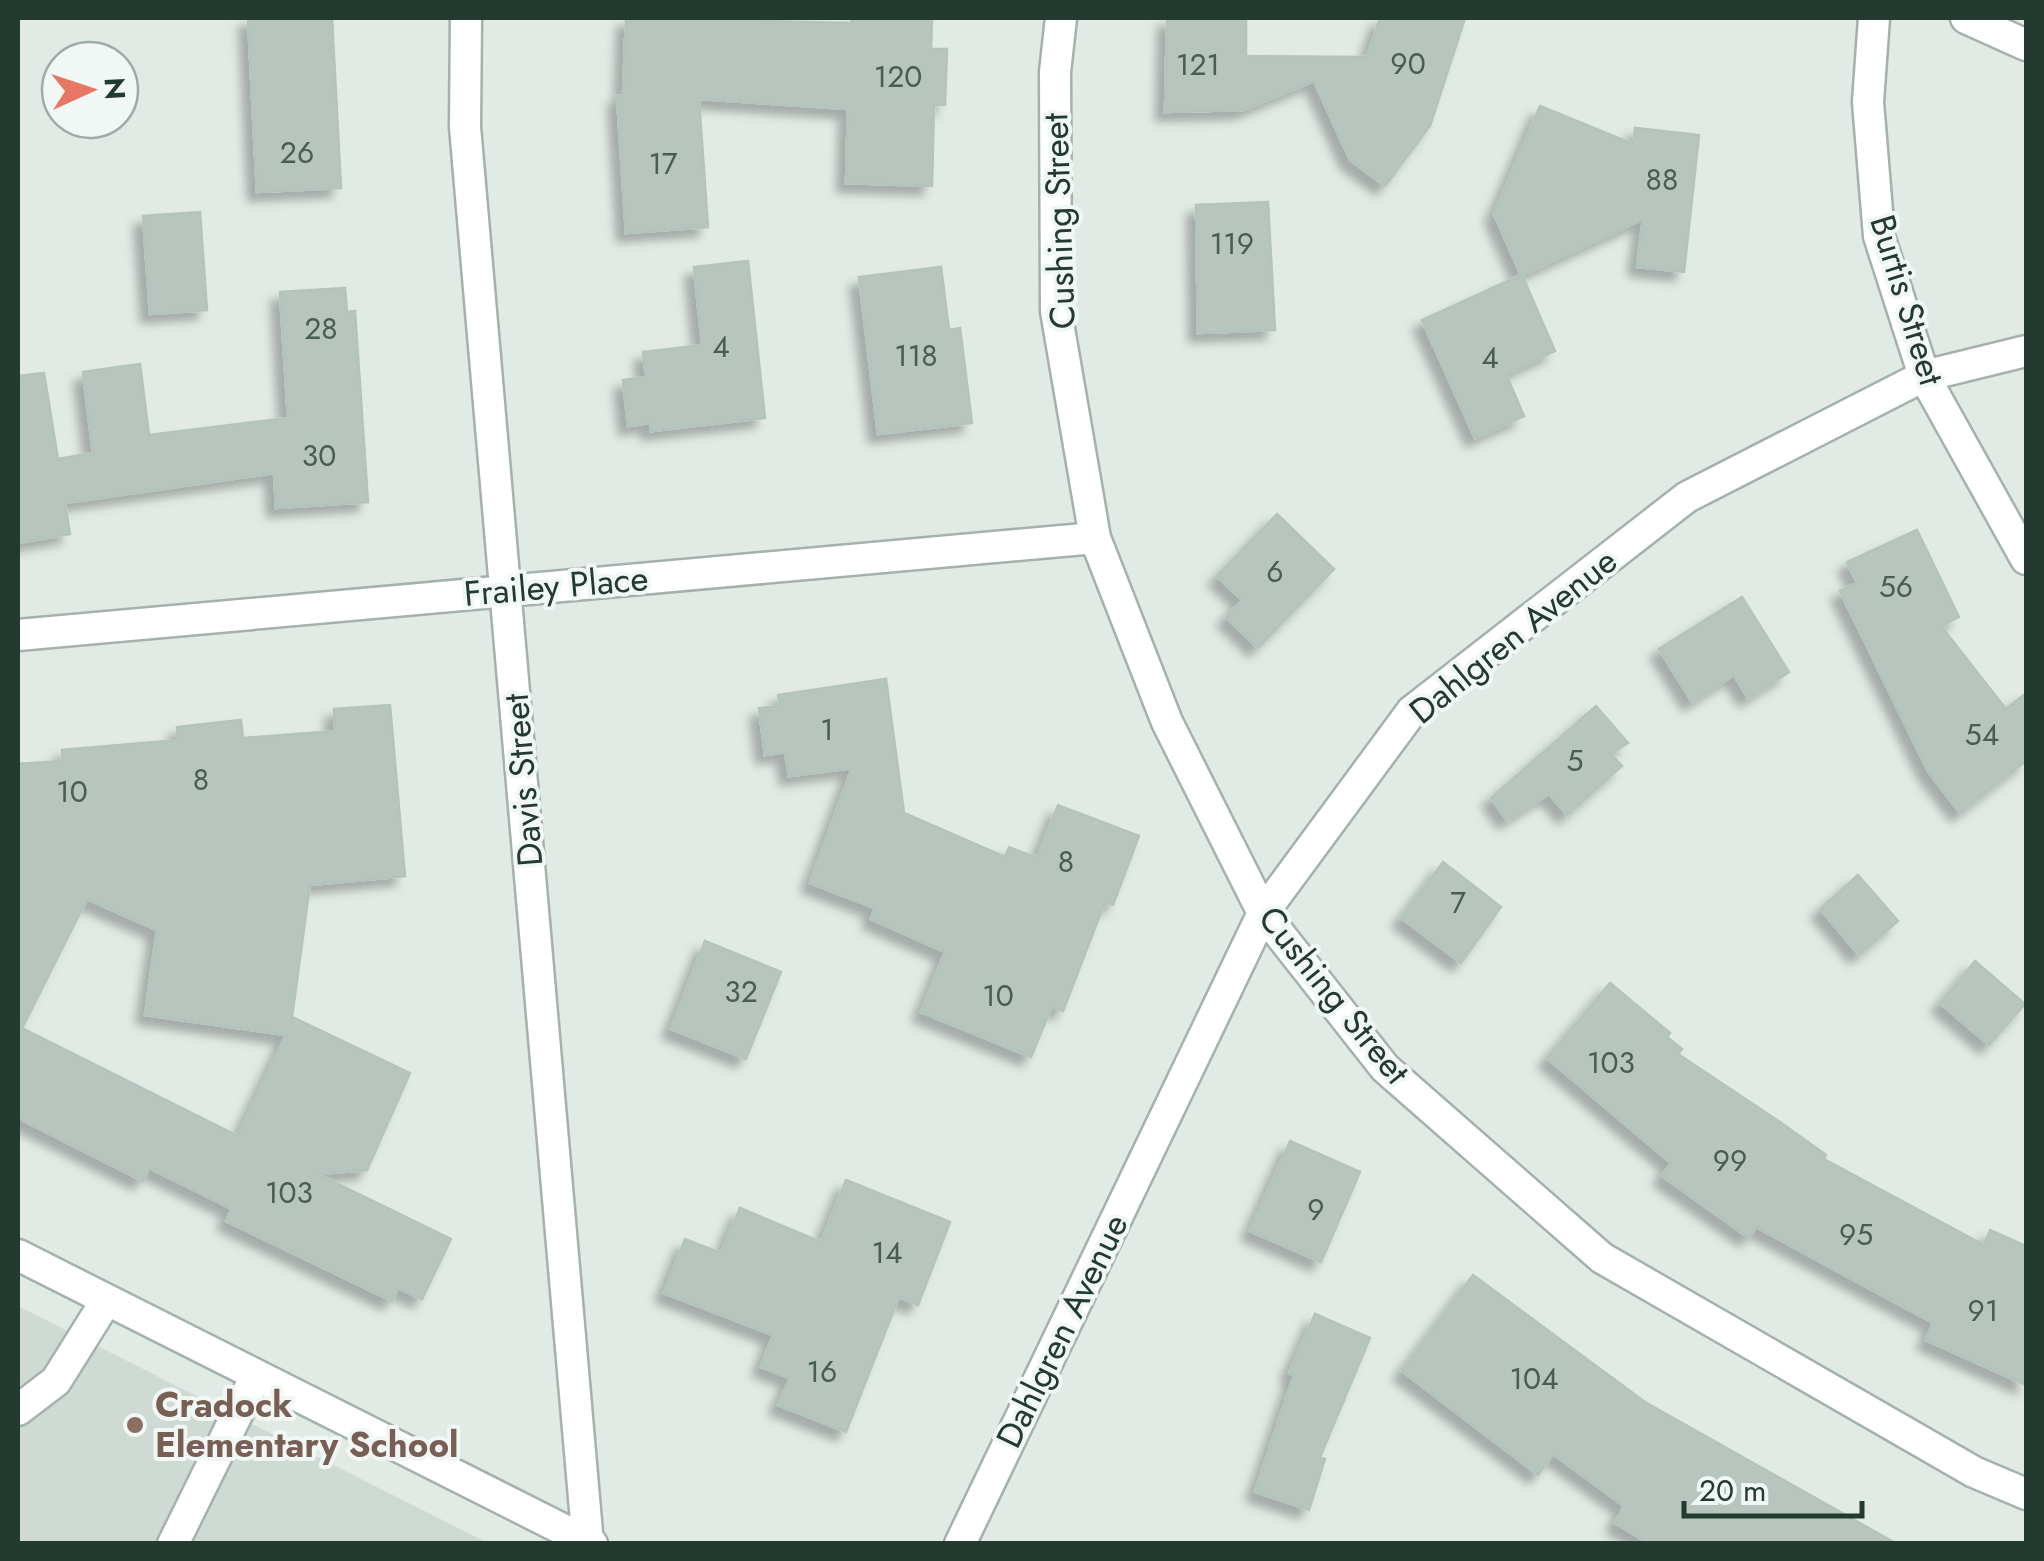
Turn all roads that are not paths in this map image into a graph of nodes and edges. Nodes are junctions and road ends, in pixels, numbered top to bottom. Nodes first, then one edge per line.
1 (466, 18) edge
2 (1061, 18) edge
3 (1874, 18) edge
4 (1966, 18) edge
5 (2026, 44) edge
6 (2026, 350) edge
7 (1924, 376) junction
8 (1095, 538) junction
9 (2026, 560) edge
10 (507, 590) junction
11 (18, 635) edge
12 (1263, 913) junction
13 (18, 1255) edge
14 (106, 1301) junction
15 (255, 1378) junction
16 (18, 1410) edge
17 (2026, 1494) edge
18 (589, 1543) edge
19 (173, 1544) edge
20 (960, 1544) edge

1 - 10 street, Davis Street
2 - 8 street, Cushing Street
3 - 7 street, Burtis Street
4 - 5 street
6 - 7 street, Dahlgren Avenue
7 - 9 street, Burtis Street
7 - 12 street, Dahlgren Avenue
8 - 10 street, Frailey Place
8 - 12 street, Cushing Street
10 - 11 street, Frailey Place
10 - 18 street, Davis Street
12 - 17 street, Cushing Street
12 - 20 street, Dahlgren Avenue
13 - 14 street
14 - 15 street
14 - 16 street
15 - 18 street
15 - 19 street

